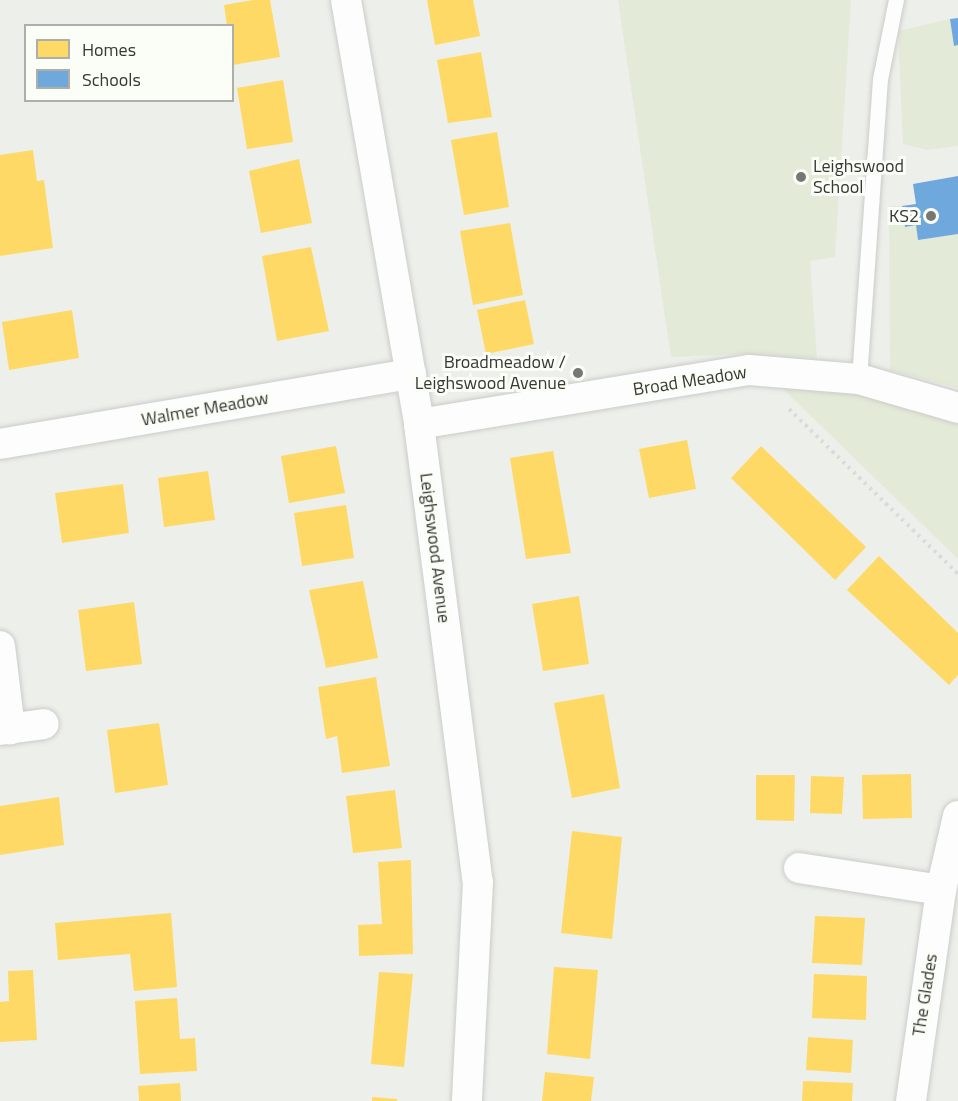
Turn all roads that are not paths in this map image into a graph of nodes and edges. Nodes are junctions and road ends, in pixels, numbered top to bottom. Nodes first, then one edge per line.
1 (346, 0) edge
2 (896, 0) edge
3 (411, 374) junction
4 (859, 379) junction
5 (958, 408) edge
6 (419, 424) junction
7 (0, 444) edge
8 (0, 646) edge
9 (44, 724) dead end
10 (5, 729) edge
11 (958, 816) edge
12 (799, 868) dead end
13 (941, 890) junction
14 (467, 1101) edge
15 (911, 1101) edge

1 - 3 street, Leighswood Avenue
2 - 4 lane
3 - 6 street, Leighswood Avenue
3 - 7 street, Walmer Meadow
4 - 5 street, Broad Meadow
4 - 6 street, Broad Meadow
6 - 14 street, Leighswood Avenue
8 - 10 street
9 - 10 street
11 - 13 street, The Glades
12 - 13 street
13 - 15 street, The Glades

